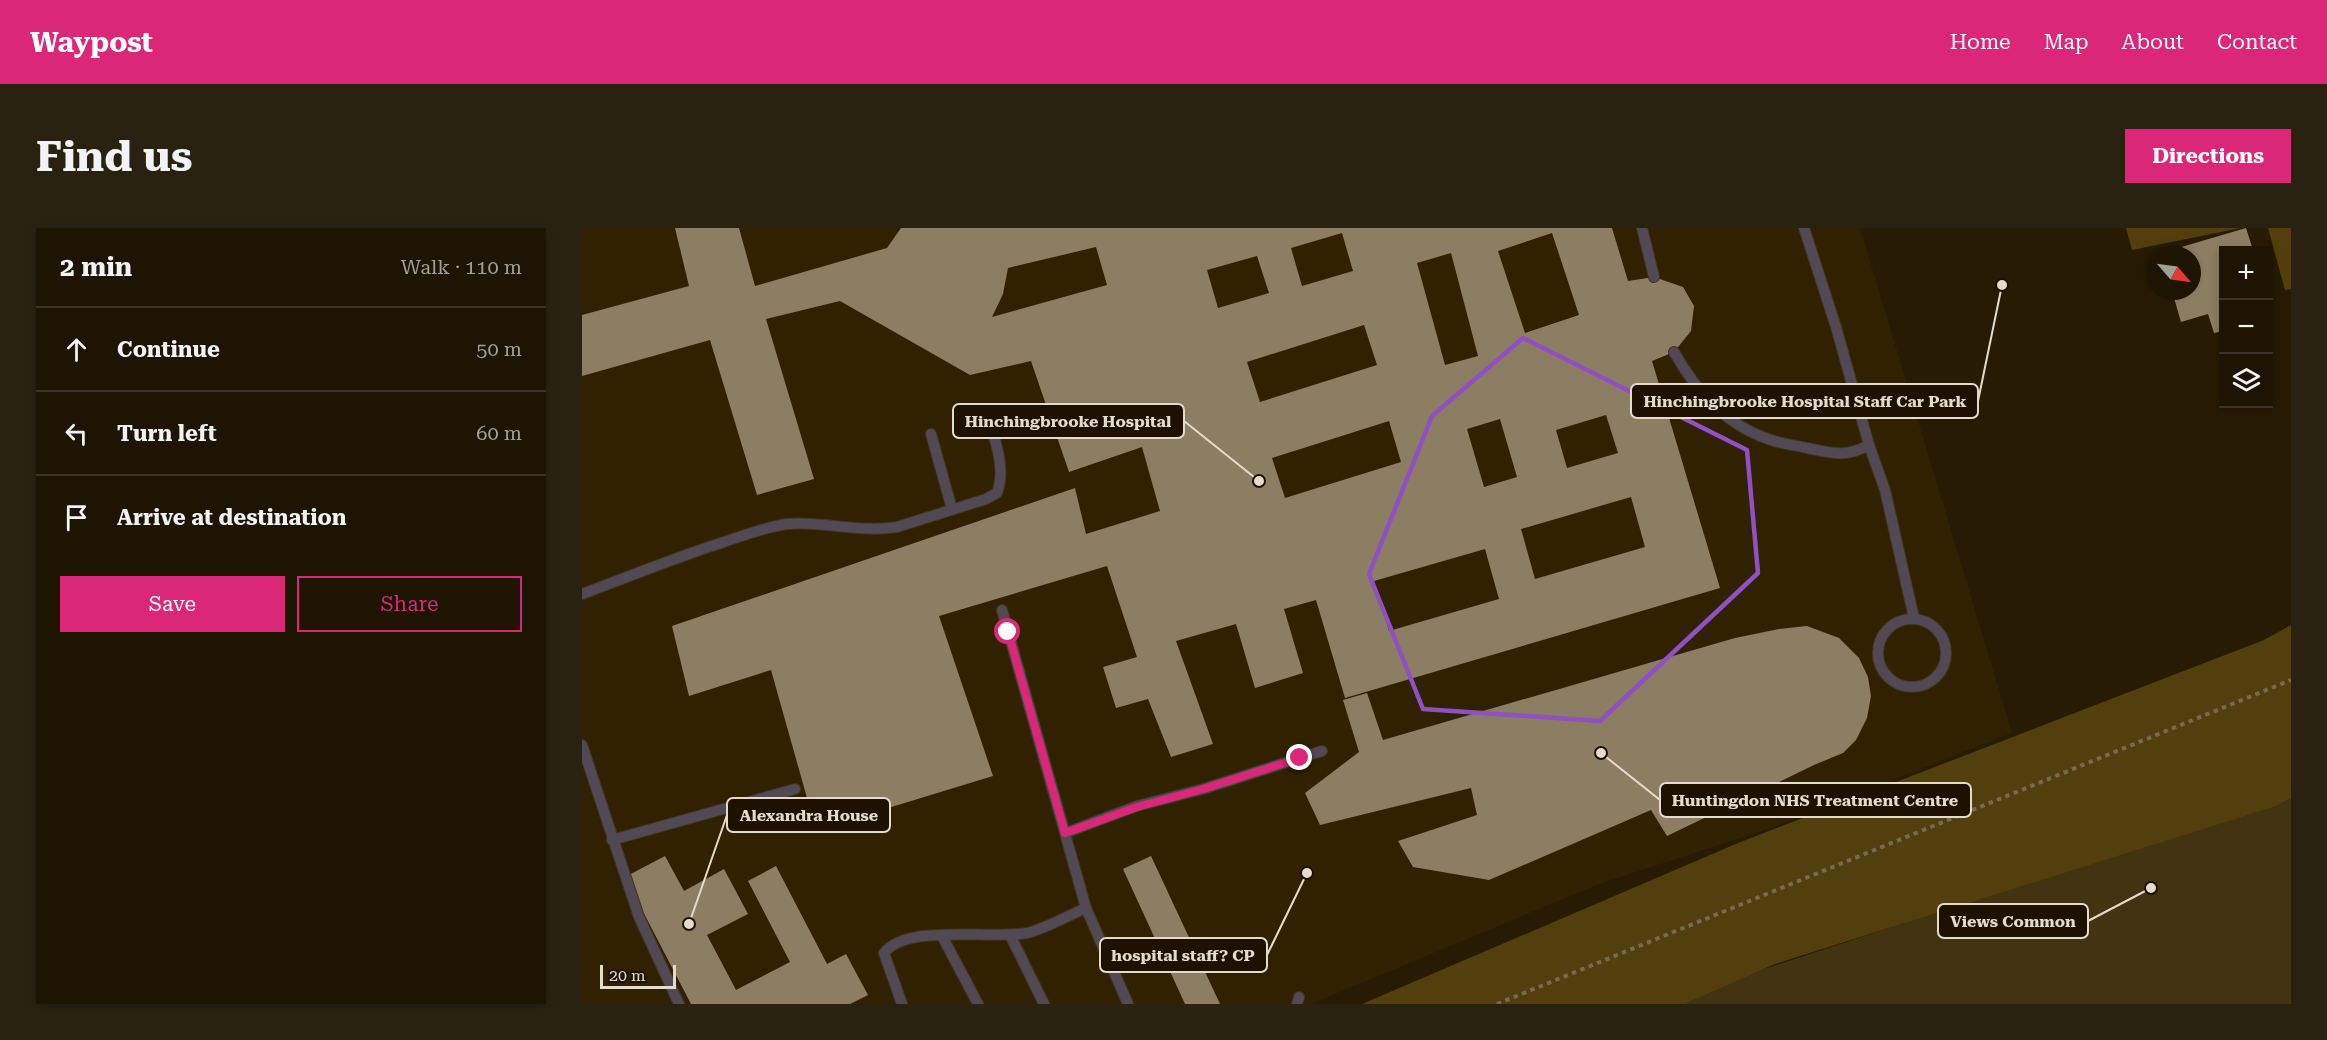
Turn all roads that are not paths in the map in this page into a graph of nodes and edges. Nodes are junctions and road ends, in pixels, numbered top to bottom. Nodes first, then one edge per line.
1 (1642, 228) edge
2 (1804, 228) edge
3 (1654, 277) dead end
4 (1674, 352) dead end
5 (986, 409) dead end
6 (931, 434) dead end
7 (1869, 446) junction
8 (952, 509) junction
9 (582, 594) edge
10 (1002, 609) dead end
11 (1914, 618) junction
12 (582, 745) edge
13 (1322, 751) dead end
14 (795, 789) dead end
15 (1065, 833) junction
16 (612, 840) junction
17 (1086, 908) junction
18 (1010, 935) junction
19 (942, 936) junction
20 (679, 1004) edge
21 (902, 1004) edge
22 (978, 1004) edge
23 (1044, 1004) edge
24 (1128, 1004) edge

1 - 3 lane
2 - 7 lane
4 - 7 lane
5 - 8 lane
6 - 8 lane
7 - 11 lane
8 - 9 lane
10 - 15 lane
11 - 11 lane
12 - 16 lane
13 - 15 lane
14 - 16 lane
15 - 17 lane
16 - 20 lane
17 - 18 lane
17 - 24 lane
18 - 19 lane
18 - 23 lane
19 - 21 lane
19 - 22 lane

